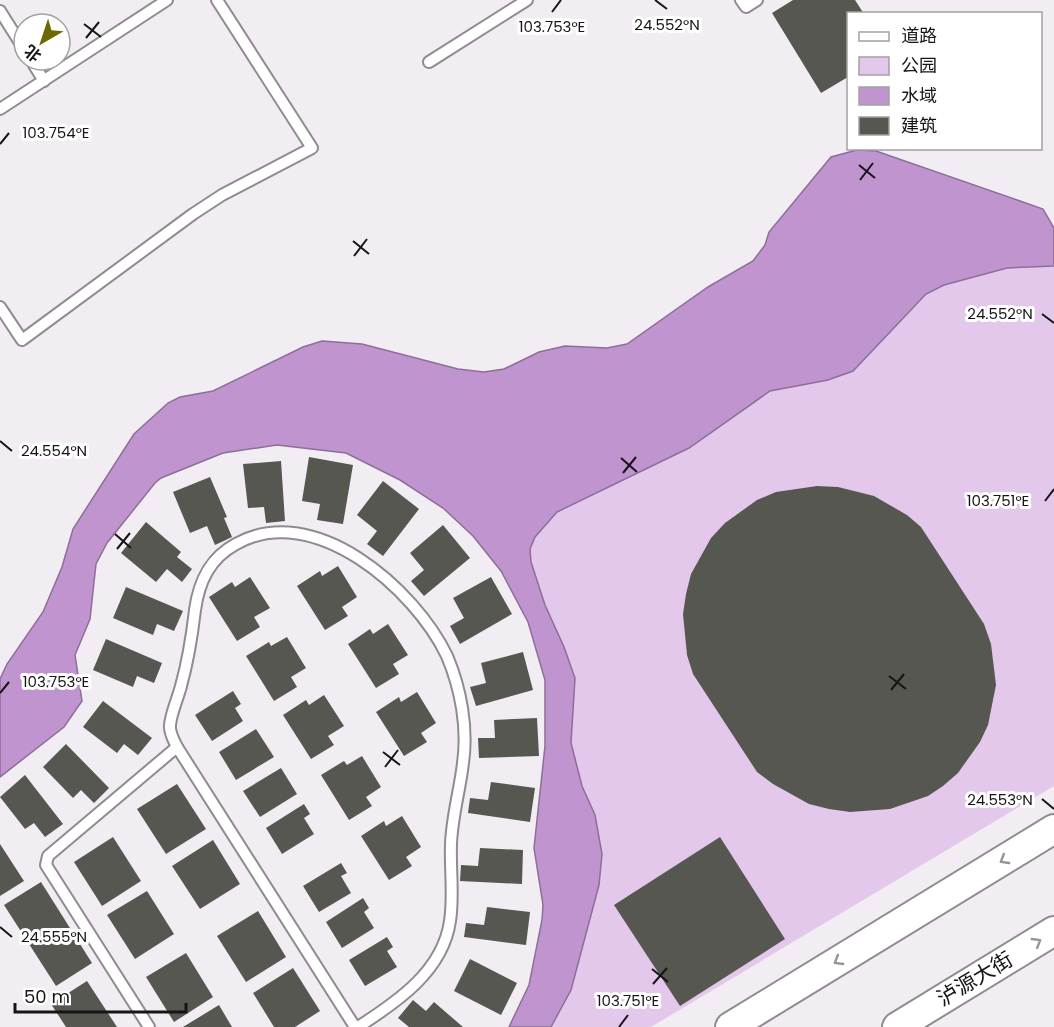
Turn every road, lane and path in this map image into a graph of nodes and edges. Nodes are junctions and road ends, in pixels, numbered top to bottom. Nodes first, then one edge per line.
1 (167, 0) edge
2 (217, 0) edge
3 (527, 0) edge
4 (741, 0) edge
5 (757, 0) edge
6 (0, 10) edge
7 (12, 30) edge
8 (429, 62) dead end
9 (38, 72) edge
10 (44, 81) junction
11 (0, 110) edge
12 (0, 307) edge
13 (177, 747) junction
14 (1054, 829) edge
15 (1054, 931) edge
16 (149, 1027) edge
17 (356, 1027) edge
18 (730, 1027) edge
19 (897, 1027) edge

1 - 10 lane
2 - 12 lane
3 - 8 lane
4 - 5 lane
6 - 7 lane
9 - 10 lane
10 - 11 lane
13 - 16 lane
13 - 17 lane
13 - 17 lane
14 -> 18 main road
19 -> 15 main road, 泸源大街

